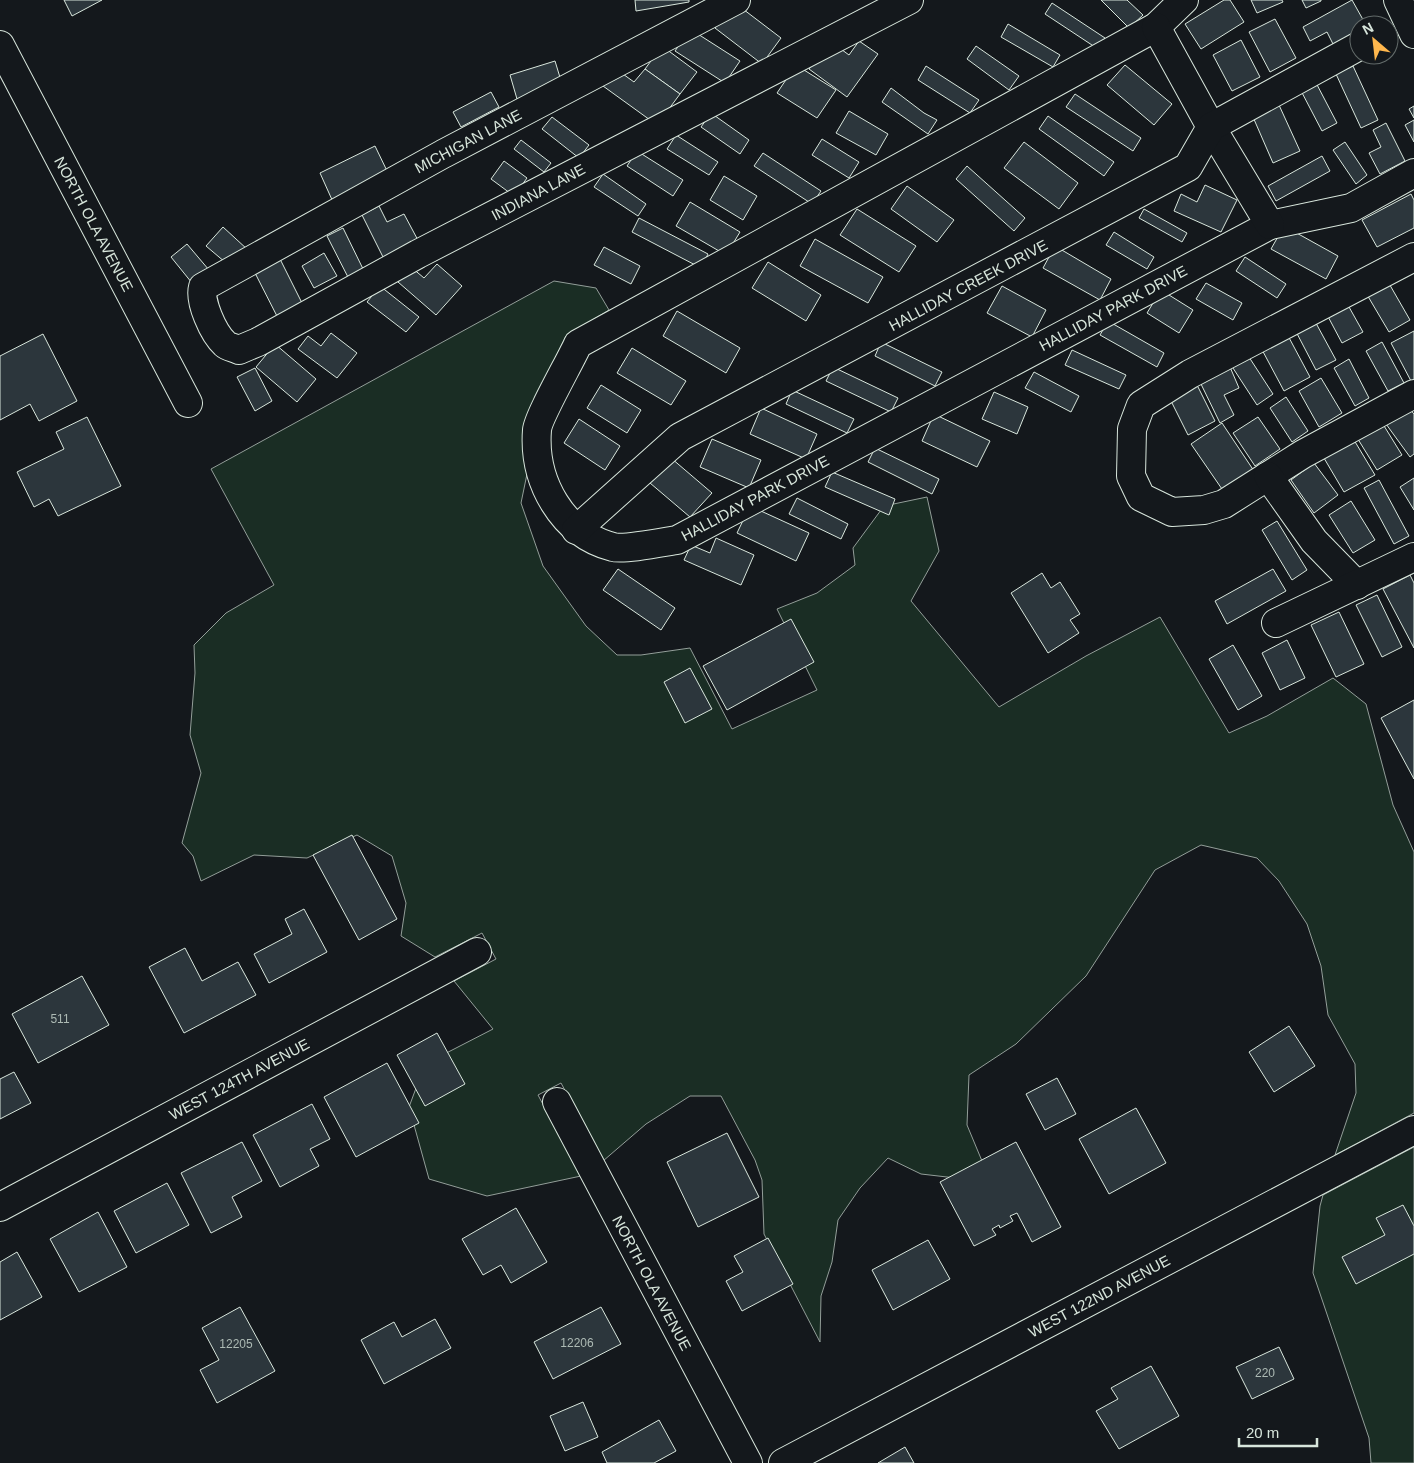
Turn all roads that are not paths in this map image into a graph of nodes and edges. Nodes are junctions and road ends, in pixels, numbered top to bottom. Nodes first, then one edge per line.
1 (736, 0) edge
2 (909, 0) edge
3 (1184, 0) edge
4 (1156, 27) junction
5 (0, 45) edge
6 (1349, 51) edge
7 (10, 90) edge
8 (1210, 127) junction
9 (1414, 172) edge
10 (1270, 225) junction
11 (1414, 257) edge
12 (203, 287) joint
13 (1414, 394) edge
14 (188, 402) dead end
15 (1268, 476) junction
16 (576, 530) junction
17 (1414, 557) edge
18 (1357, 585) junction
19 (1276, 624) dead end
20 (477, 952) dead end
21 (556, 1102) dead end
22 (1414, 1130) edge
23 (0, 1207) edge
24 (748, 1463) edge
25 (783, 1463) edge

1 - 12 street, MICHIGAN LANE
2 - 12 street, INDIANA LANE
3 - 4 street, HALLIDAY PARK DRIVE
4 - 8 street
4 - 16 street, HALLIDAY PARK DRIVE
5 - 7 street, NORTH OLA AVENUE
6 - 8 street
7 - 14 street, NORTH OLA AVENUE
8 - 10 street
8 - 16 street, HALLIDAY CREEK DRIVE
9 - 10 street, HALLIDAY PARK DRIVE
10 - 16 street, HALLIDAY PARK DRIVE
11 - 15 street
13 - 15 street
15 - 18 street
17 - 18 street
18 - 19 street
20 - 23 street, WEST 124TH AVENUE
21 - 24 street, NORTH OLA AVENUE
22 - 25 street, WEST 122ND AVENUE

